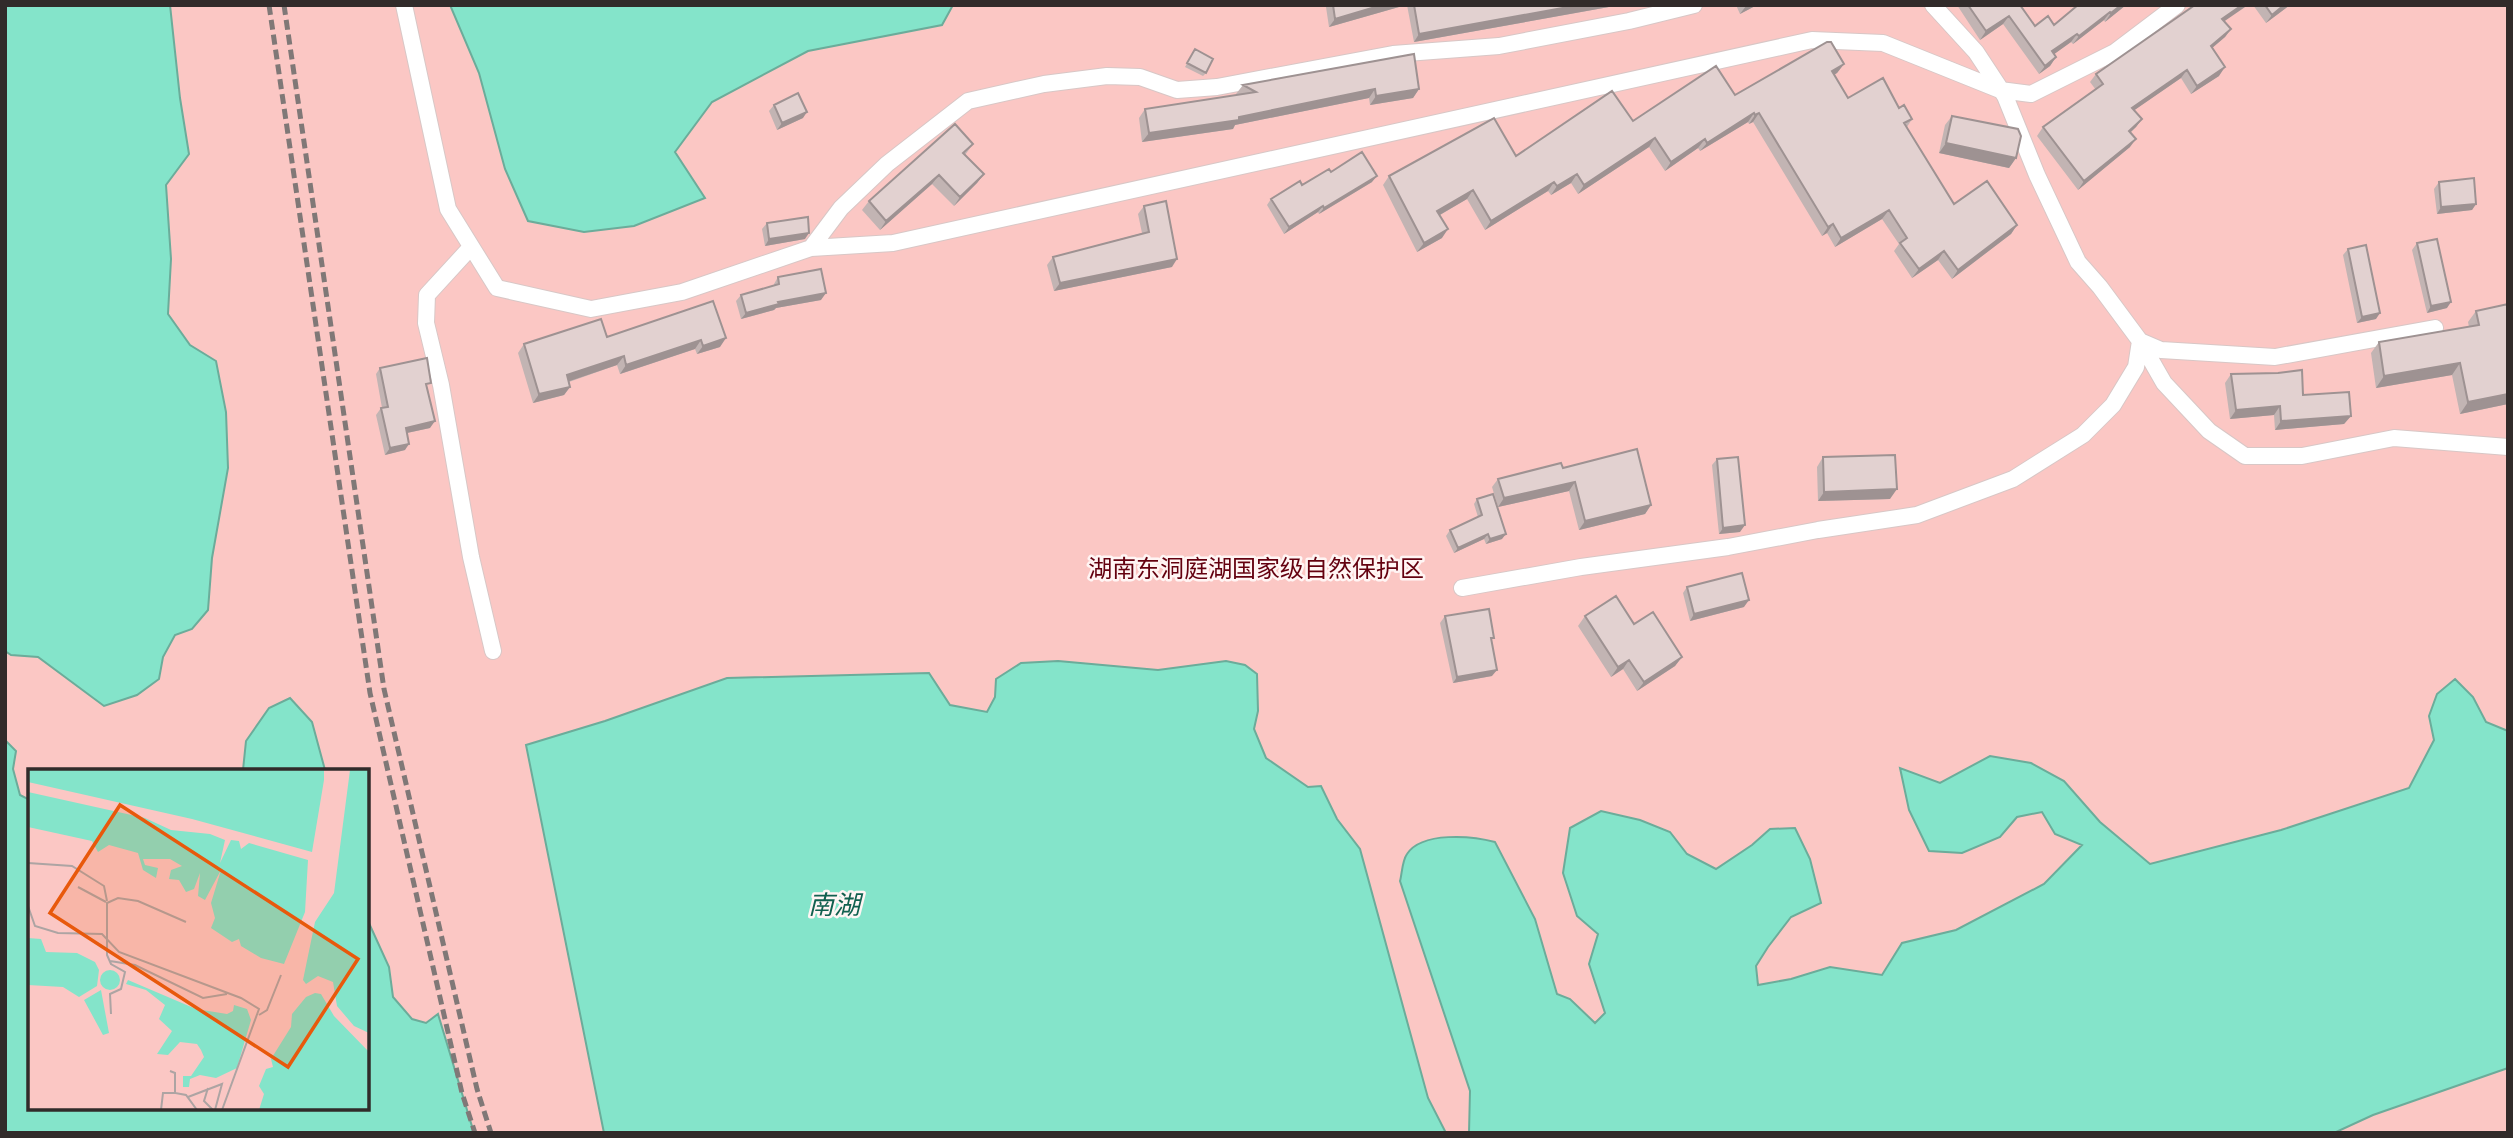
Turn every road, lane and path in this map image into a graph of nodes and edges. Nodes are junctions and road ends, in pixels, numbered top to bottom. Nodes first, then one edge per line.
1 (404, 5) edge
2 (1694, 5) edge
3 (1933, 5) edge
4 (2177, 5) edge
5 (2000, 90) junction
6 (471, 247) junction
7 (810, 247) junction
8 (2435, 328) dead end
9 (2140, 341) junction
10 (2508, 447) edge
11 (1462, 588) dead end
12 (493, 651) dead end

1 - 6 street
2 - 7 street
3 - 5 street
4 - 5 street
5 - 7 street
5 - 9 street
6 - 7 street
6 - 12 street
8 - 9 street
9 - 10 street
9 - 11 street

